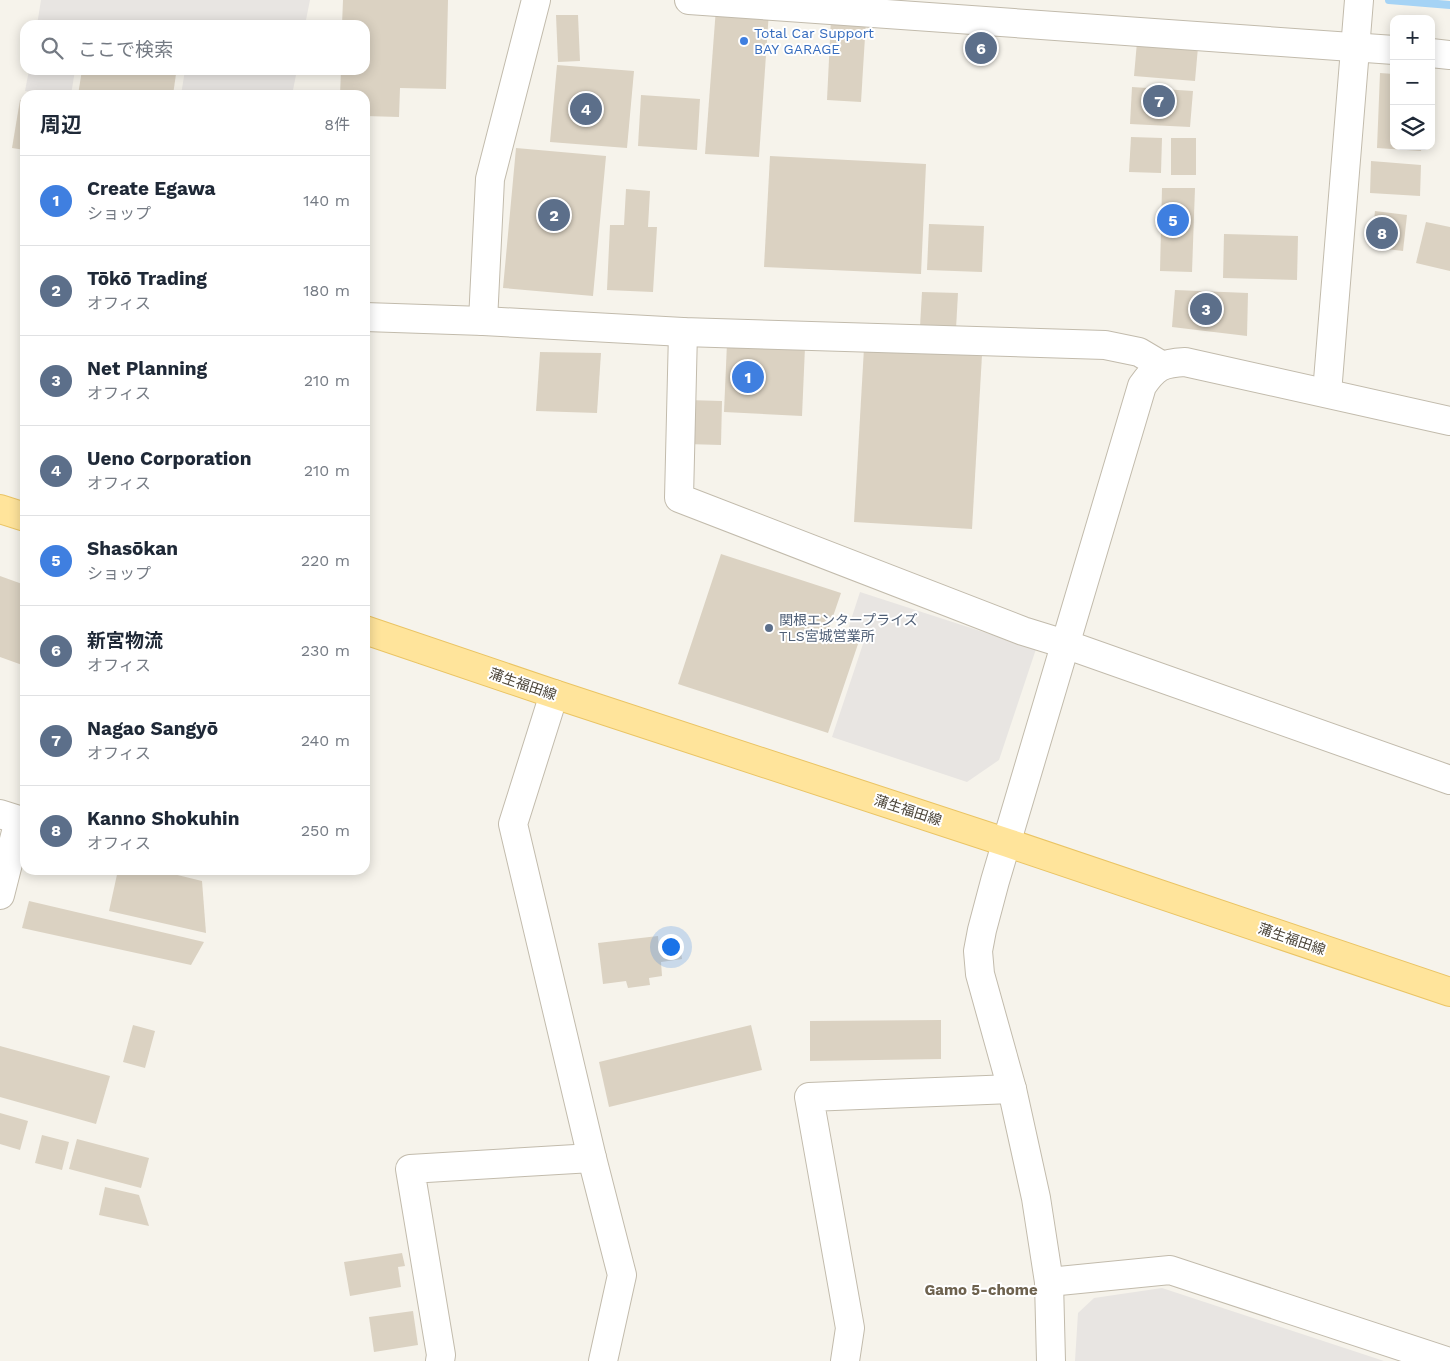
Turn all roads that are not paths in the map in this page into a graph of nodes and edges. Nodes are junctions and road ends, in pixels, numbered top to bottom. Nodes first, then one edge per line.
1 (536, 0) edge
2 (689, 0) edge
3 (1357, 24) edge
4 (1390, 47) edge
5 (1435, 53) edge
6 (1450, 55) edge
7 (370, 317) edge
8 (483, 321) junction
9 (683, 332) junction
10 (1161, 366) junction
11 (1327, 393) junction
12 (1450, 421) edge
13 (0, 509) edge
14 (20, 515) edge
15 (370, 632) edge
16 (1066, 644) junction
17 (554, 694) junction
18 (1450, 780) edge
19 (0, 814) edge
20 (1008, 842) junction
21 (0, 895) edge
22 (1450, 992) edge
23 (1012, 1088) junction
24 (592, 1158) junction
25 (1049, 1282) junction
26 (1440, 1360) edge
27 (440, 1361) edge
28 (603, 1361) edge
29 (845, 1361) edge
30 (1051, 1361) edge

1 - 8 street
2 - 3 street
3 - 4 street
3 - 11 street
5 - 6 street
7 - 8 street
8 - 9 street
9 - 10 street
9 - 16 street
10 - 11 street
10 - 16 street
11 - 12 street
13 - 14 main road
15 - 17 main road, 蒲生福田線
16 - 18 street
16 - 20 street
17 - 20 main road, 蒲生福田線
17 - 24 street
19 - 21 street
20 - 22 main road, 蒲生福田線
20 - 23 street
23 - 25 street
23 - 29 street
24 - 27 street
24 - 28 street
25 - 26 street
25 - 30 street

